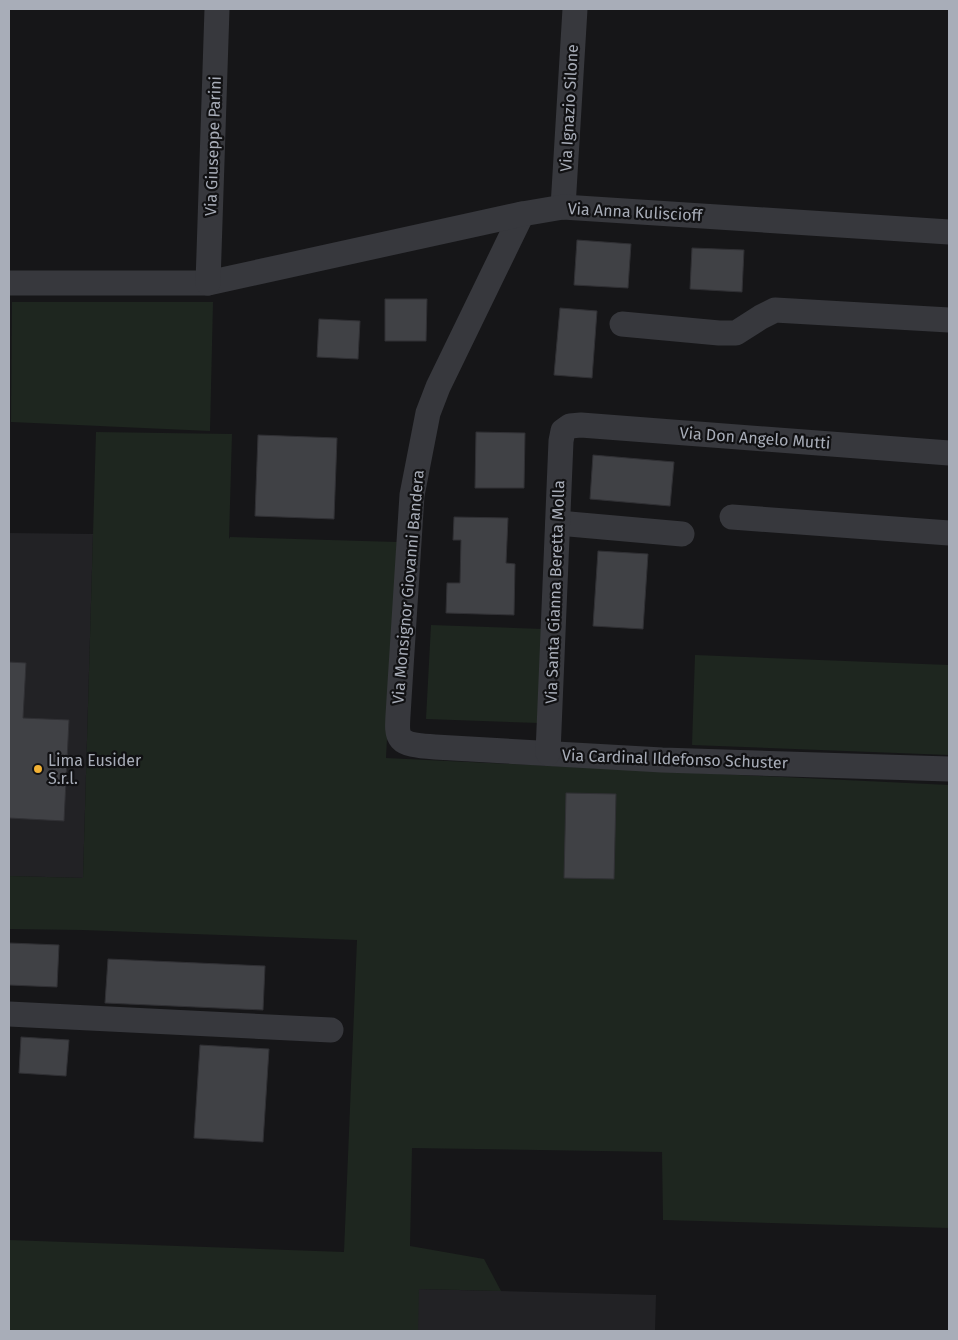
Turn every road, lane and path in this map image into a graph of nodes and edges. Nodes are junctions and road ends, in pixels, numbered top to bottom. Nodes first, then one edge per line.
1 (217, 9) edge
2 (575, 9) edge
3 (563, 207) junction
4 (522, 214) junction
5 (949, 232) edge
6 (9, 283) edge
7 (208, 283) junction
8 (949, 320) edge
9 (622, 324) dead end
10 (563, 431) joint
11 (949, 453) edge
12 (732, 517) dead end
13 (558, 523) junction
14 (949, 533) edge
15 (682, 534) dead end
16 (402, 740) joint
17 (548, 753) junction
18 (949, 769) edge
19 (9, 1014) edge
20 (331, 1030) dead end

1 - 7 street, Via Giuseppe Parini
2 - 3 street, Via Ignazio Silone
3 - 4 street, Via Anna Kuliscioff
3 - 5 street, Via Anna Kuliscioff
4 - 7 street, Via Anna Kuliscioff
4 - 16 street, Via Monsignor Giovanni Bandera
6 - 7 street, Via Anna Kuliscioff
8 - 9 street
10 - 11 street, Via Don Angelo Mutti
10 - 13 street, Via Santa Gianna Beretta Molla
12 - 14 street
13 - 15 street
13 - 17 street, Via Santa Gianna Beretta Molla
16 - 17 street, Via Cardinal Ildefonso Schuster
17 - 18 street, Via Cardinal Ildefonso Schuster
19 - 20 street

